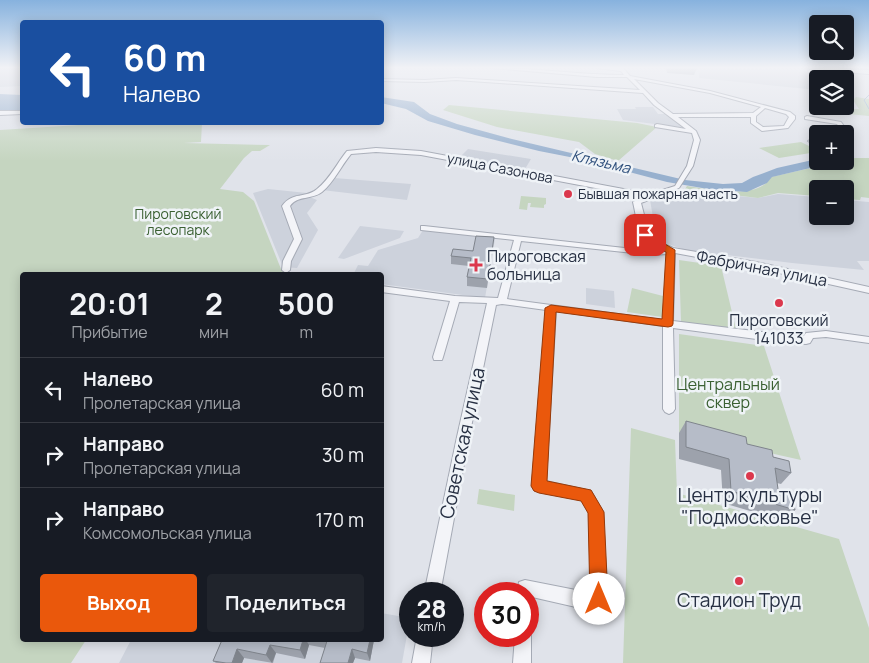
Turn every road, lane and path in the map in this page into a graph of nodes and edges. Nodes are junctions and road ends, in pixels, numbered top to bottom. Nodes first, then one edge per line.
1 (651, 99) edge
2 (735, 99) edge
3 (764, 107) junction
4 (0, 113) edge
5 (20, 113) edge
6 (754, 115) junction
7 (673, 116) junction
8 (807, 118) dead end
9 (840, 125) edge
10 (657, 126) dead end
11 (694, 132) junction
12 (651, 196) junction
13 (424, 228) dead end
14 (518, 239) junction
15 (671, 250) junction
16 (286, 270) dead end
17 (384, 289) edge
18 (869, 290) edge
19 (455, 299) junction
20 (502, 301) junction
21 (551, 308) junction
22 (668, 324) junction
23 (869, 340) edge
24 (438, 357) dead end
25 (669, 409) dead end
26 (434, 582) edge
27 (539, 591) edge
28 (423, 647) edge
29 (523, 647) edge
30 (421, 663) edge
31 (522, 663) edge

1 - 7 street
2 - 3 street
3 - 6 street
3 - 6 street
4 - 5 street
6 - 7 street
7 - 11 street
8 - 9 street
10 - 11 street
11 - 12 street
12 - 15 street, Фабричная улица
12 - 16 street, улица Сазонова
13 - 14 street
14 - 15 street
14 - 20 street
15 - 18 street, Фабричная улица
15 - 22 street
17 - 19 street
19 - 20 street
19 - 24 street
20 - 21 street
20 - 26 street, Советская улица
21 - 22 street
21 - 27 street
22 - 23 street
22 - 25 street
28 - 30 street
29 - 31 street

